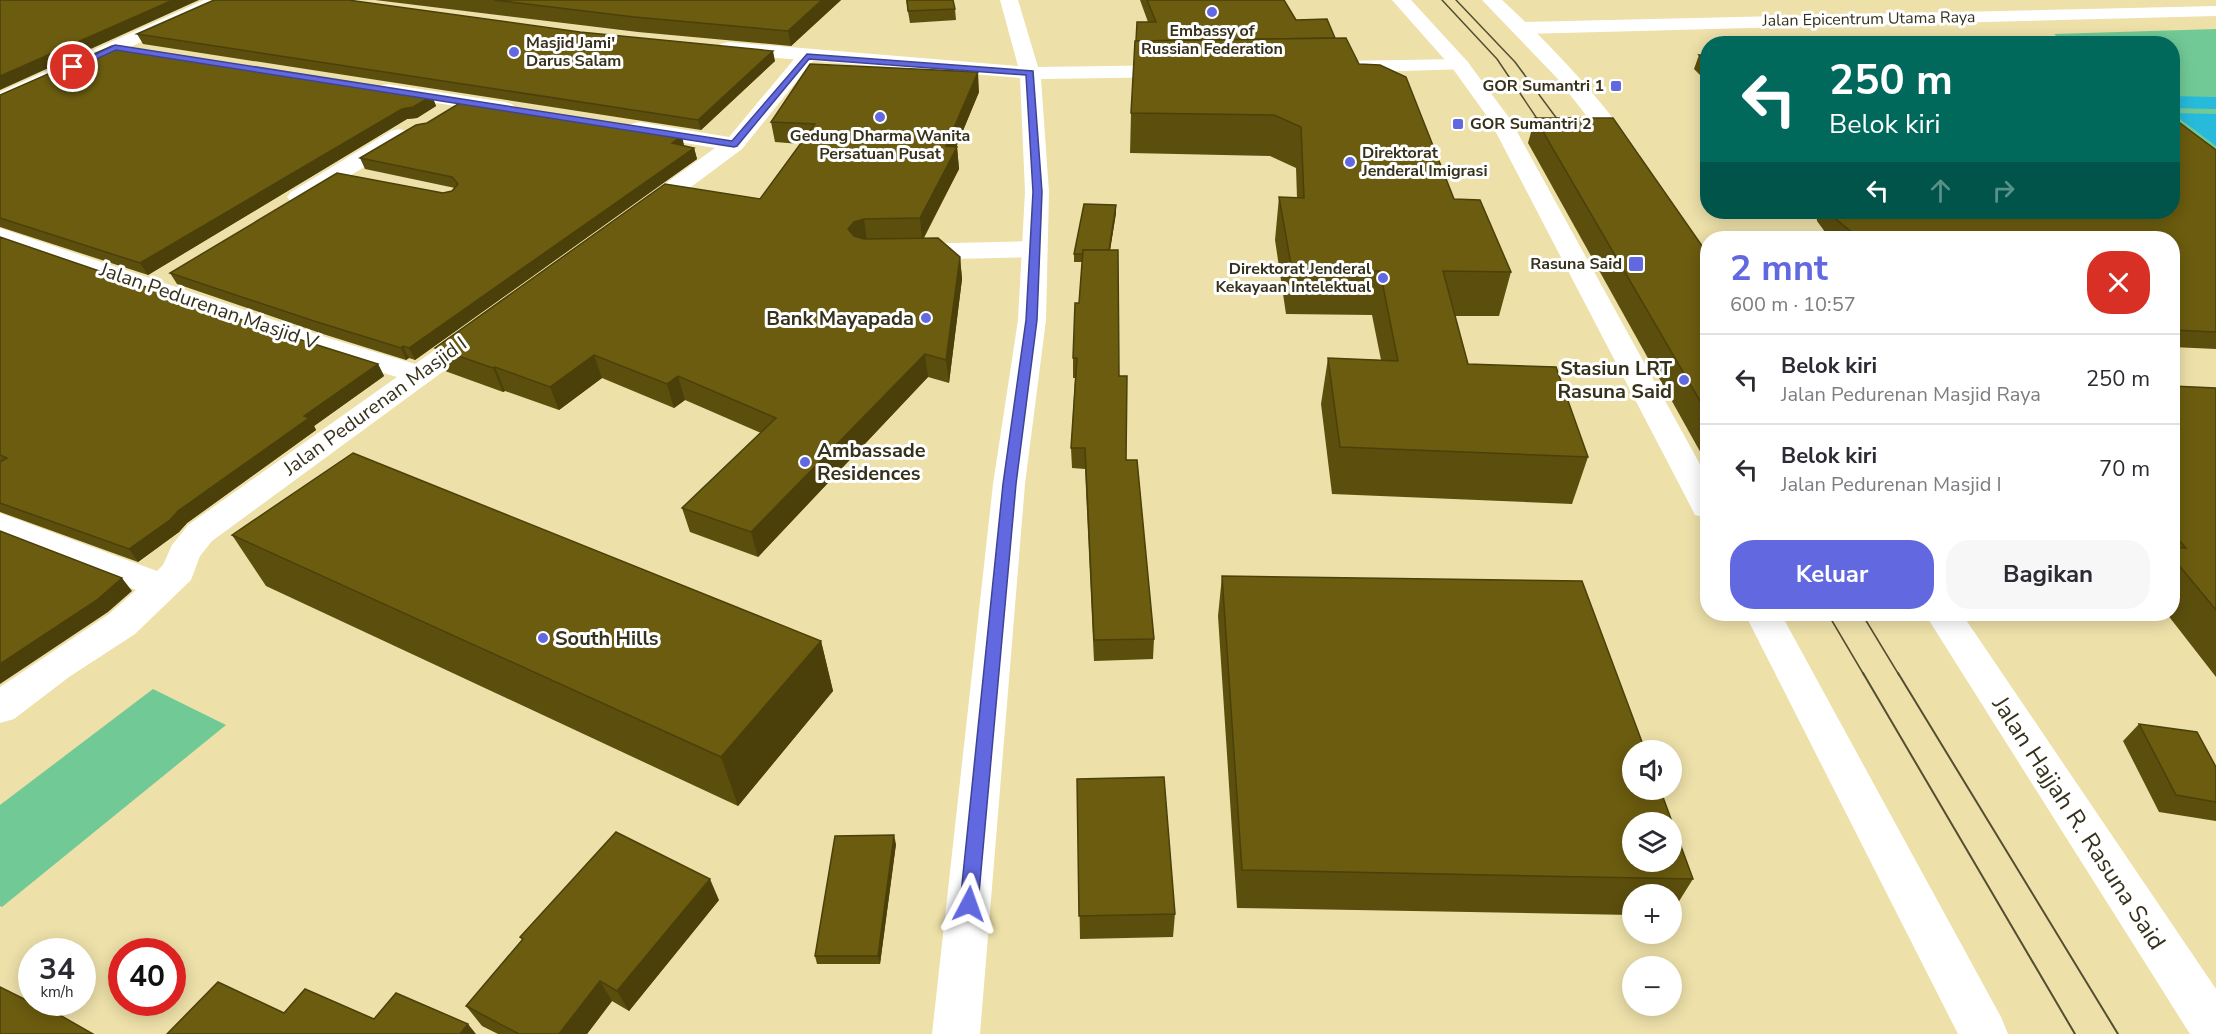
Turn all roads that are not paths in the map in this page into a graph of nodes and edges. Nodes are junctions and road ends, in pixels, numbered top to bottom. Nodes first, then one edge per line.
1 (219, 0) edge
2 (1009, 0) edge
3 (1401, 0) edge
4 (1491, 0) edge
5 (2216, 11) edge
6 (1602, 26) junction
7 (2216, 26) edge
8 (1522, 28) junction
9 (1816, 36) edge
10 (1700, 39) edge
11 (1616, 41) junction
12 (1442, 44) junction
13 (1539, 44) junction
14 (708, 46) edge
15 (115, 48) junction
16 (150, 53) edge
17 (807, 56) junction
18 (1460, 65) junction
19 (1201, 67) edge
20 (1029, 69) junction
21 (370, 87) edge
22 (4, 96) edge
23 (462, 102) junction
24 (521, 111) edge
25 (616, 126) edge
26 (734, 144) junction
27 (1641, 172) edge
28 (337, 173) junction
29 (370, 180) edge
30 (279, 209) edge
31 (622, 227) edge
32 (0, 235) edge
33 (1035, 249) junction
34 (891, 251) edge
35 (497, 318) edge
36 (420, 375) junction
37 (1700, 494) edge
38 (0, 524) edge
39 (163, 587) junction
40 (1767, 621) edge
41 (1948, 621) edge
42 (0, 708) edge
43 (2216, 1031) edge
44 (956, 1034) edge
45 (1984, 1034) edge

1 - 15 street
2 - 20 street
3 - 12 street
4 - 8 street
5 - 6 street, Jalan Epicentrum Utama Raya
6 - 8 street, Jalan Epicentrum Utama Raya
6 - 11 street
7 - 9 street, Jalan Epicentrum Utama Raya
8 - 13 street
10 - 11 street, Jalan Epicentrum Utama Raya
11 - 13 street, Jalan Epicentrum Utama Raya
12 - 18 street
12 - 18 street
13 - 27 street
14 - 17 street
15 - 16 street
15 - 22 street
17 - 20 street
17 - 26 street
18 - 37 street
19 - 20 street
20 - 33 street
21 - 23 street
23 - 24 street
23 - 28 street
25 - 26 street
26 - 31 street
28 - 29 street
28 - 30 street
32 - 36 street, Jalan Pedurenan Masjid V
33 - 34 street
33 - 44 street
35 - 36 street, Jalan Pedurenan Masjid I
36 - 39 street, Jalan Pedurenan Masjid I
38 - 39 street
39 - 42 street, Jalan Pedurenan Masjid I
40 - 45 street
41 - 43 street, Jalan Hajjah R. Rasuna Said

